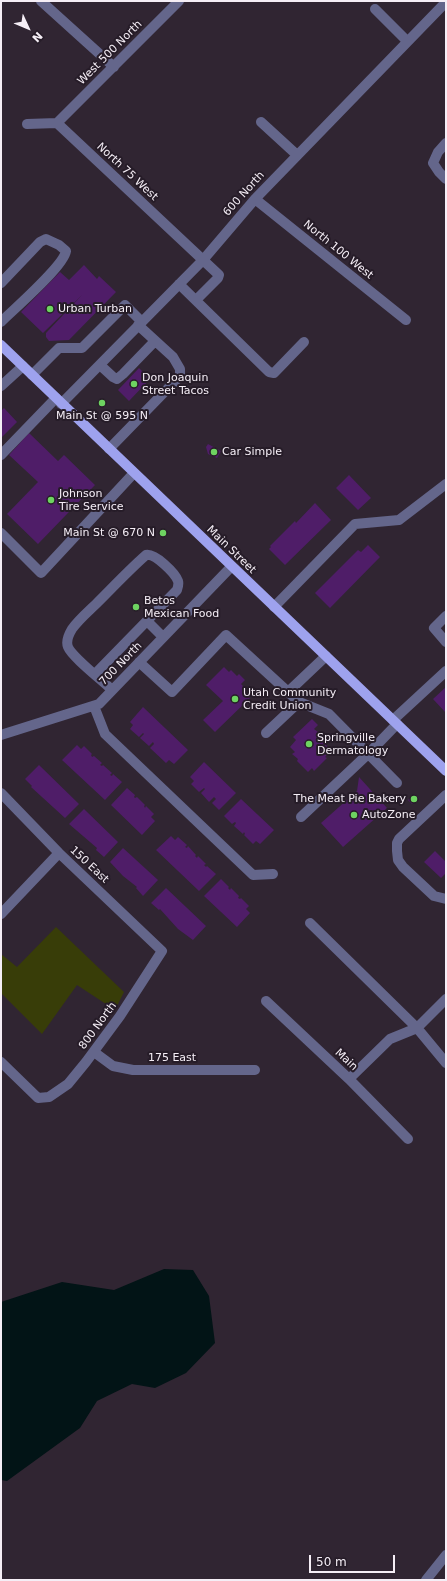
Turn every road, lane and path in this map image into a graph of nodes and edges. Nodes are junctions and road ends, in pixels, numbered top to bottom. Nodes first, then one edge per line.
1 (41, 1) edge
2 (179, 1) edge
3 (446, 2) edge
4 (375, 9) dead end
5 (407, 41) junction
6 (114, 67) junction
7 (261, 122) dead end
8 (57, 123) junction
9 (28, 124) dead end
10 (446, 143) edge
11 (297, 155) junction
12 (446, 179) edge
13 (255, 199) junction
14 (202, 260) junction
15 (1, 283) edge
16 (179, 284) junction
17 (196, 300) junction
18 (406, 320) dead end
19 (1, 322) edge
20 (140, 323) junction
21 (155, 341) junction
22 (304, 342) dead end
23 (1, 345) edge
24 (100, 365) junction
25 (23, 366) junction
26 (32, 376) junction
27 (1, 386) edge
28 (59, 401) junction
29 (109, 449) junction
30 (1, 455) edge
31 (134, 473) junction
32 (446, 484) edge
33 (1, 533) edge
34 (231, 567) junction
35 (274, 607) junction
36 (446, 616) edge
37 (147, 621) junction
38 (163, 637) junction
39 (446, 642) edge
40 (326, 656) junction
41 (139, 662) junction
42 (446, 671) edge
43 (95, 674) junction
44 (112, 690) junction
45 (288, 692) junction
46 (299, 702) junction
47 (94, 706) junction
48 (395, 722) junction
49 (266, 733) dead end
50 (1, 735) edge
51 (368, 754) junction
52 (446, 771) edge
53 (396, 783) dead end
54 (1, 793) edge
55 (446, 795) edge
56 (301, 817) dead end
57 (59, 853) junction
58 (273, 874) dead end
59 (446, 899) edge
60 (1, 914) edge
61 (310, 923) dead end
62 (162, 951) joint
63 (446, 999) edge
64 (266, 1001) dead end
65 (417, 1028) junction
66 (94, 1052) junction
67 (1, 1062) edge
68 (446, 1063) edge
69 (255, 1070) dead end
70 (349, 1079) junction
71 (408, 1139) dead end
72 (446, 1555) edge
73 (426, 1580) edge

1 - 6 street
2 - 6 street, West 500 North
3 - 5 street, 600 North
4 - 5 street
5 - 11 street, 600 North
6 - 8 street, West 500 North
7 - 11 street
8 - 9 street
8 - 14 street, North 75 West
10 - 12 street
11 - 13 street, 600 North
13 - 14 street, 600 North
13 - 18 street, North 100 West
14 - 16 street, 600 North
14 - 17 street, North 75 West
15 - 19 street
16 - 17 street
16 - 20 street, 600 North
17 - 22 street
20 - 21 street
20 - 24 street, 600 North
20 - 26 street
21 - 24 street
21 - 29 street
23 - 25 main road, Main Street
24 - 28 street, 600 North
25 - 26 main road, Main Street
25 - 27 street
26 - 28 main road, Main Street
28 - 29 main road, Main Street
28 - 30 street, 600 North
29 - 31 main road, Main Street
31 - 33 street
31 - 34 main road, Main Street
32 - 35 street
34 - 35 main road, Main Street
34 - 38 street, 700 North
35 - 40 main road, Main Street
36 - 39 street
37 - 38 street
37 - 43 street
37 - 43 street
38 - 41 street, 700 North
40 - 45 street
40 - 48 main road, Main Street
41 - 44 street, 700 North
41 - 45 street
42 - 48 street
43 - 44 street
44 - 47 street, 700 North
45 - 46 street
46 - 49 street
46 - 51 street
47 - 50 street, 700 North
47 - 58 street
48 - 51 street
48 - 52 main road, Main Street
51 - 53 street
51 - 56 street
54 - 57 street, 150 East
55 - 59 street
57 - 60 street
57 - 62 street, 150 East
61 - 65 street
62 - 66 street, 800 North
63 - 65 street
64 - 70 street, Main
65 - 68 street
65 - 70 street
66 - 67 street, 800 North
66 - 69 street, 175 East
70 - 71 street, Main
72 - 73 street

